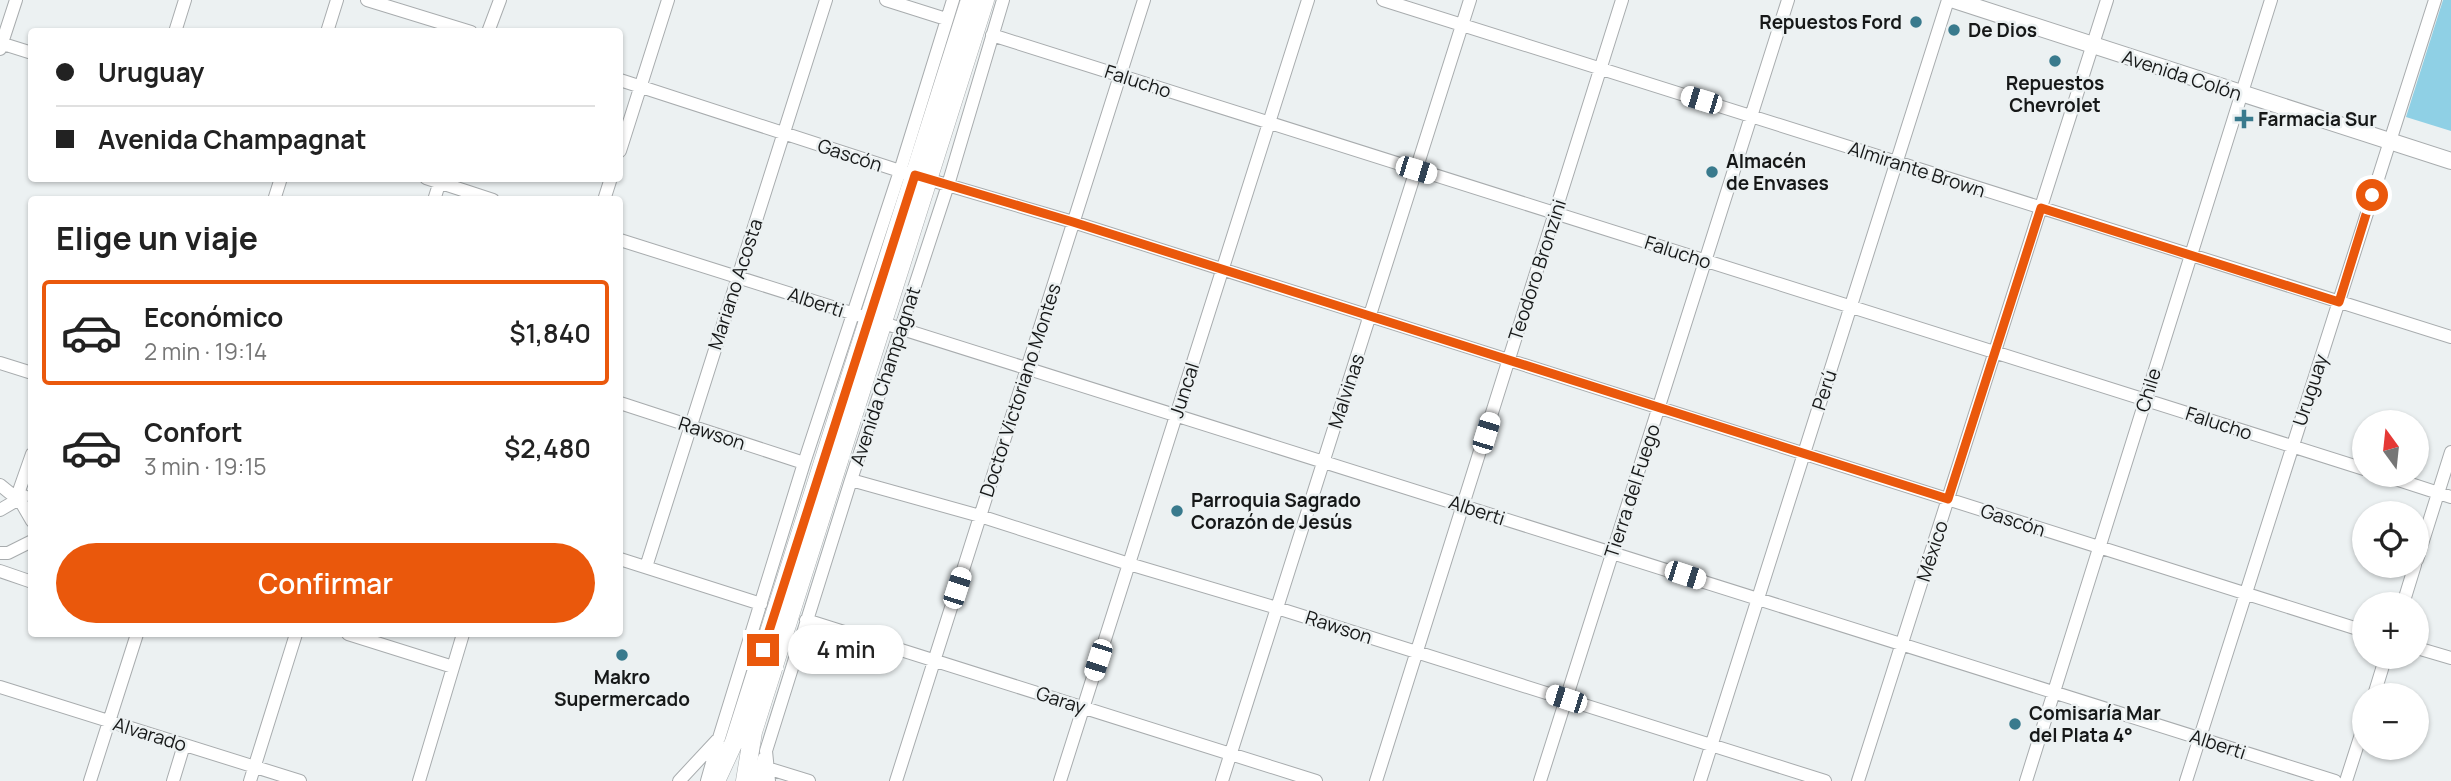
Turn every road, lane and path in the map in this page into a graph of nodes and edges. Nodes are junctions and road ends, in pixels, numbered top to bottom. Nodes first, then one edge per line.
1 (16, 0) edge
2 (185, 0) edge
3 (337, 0) edge
4 (368, 0) edge
5 (500, 0) edge
6 (668, 0) edge
7 (826, 0) edge
8 (886, 0) edge
9 (953, 0) edge
10 (970, 0) edge
11 (985, 0) edge
12 (1003, 0) edge
13 (1144, 0) edge
14 (1308, 0) edge
15 (1383, 0) edge
16 (1470, 0) edge
17 (1622, 0) edge
18 (1788, 0) edge
19 (1948, 0) edge
20 (1954, 0) edge
21 (2107, 0) edge
22 (2271, 0) edge
23 (2435, 0) edge
24 (947, 19) junction
25 (1462, 25) junction
26 (176, 28) edge
27 (328, 28) edge
28 (458, 28) edge
29 (490, 28) edge
30 (992, 35) junction
31 (1, 45) edge
32 (2092, 46) junction
33 (28, 53) edge
34 (1601, 69) junction
35 (1120, 76) junction
36 (623, 81) edge
37 (640, 86) junction
38 (2241, 95) junction
39 (1751, 116) junction
40 (1269, 123) junction
41 (783, 133) junction
42 (623, 141) edge
43 (2389, 142) junction
44 (2451, 161) edge
45 (1896, 162) junction
46 (1416, 170) junction
47 (914, 175) junction
48 (443, 182) edge
49 (948, 185) junction
50 (481, 196) edge
51 (2041, 208) junction
52 (1555, 213) junction
53 (1073, 222) junction
54 (623, 241) edge
55 (2191, 255) junction
56 (1705, 261) junction
57 (1222, 270) junction
58 (737, 277) junction
59 (2339, 302) junction
60 (1850, 307) junction
61 (1370, 316) junction
62 (876, 321) junction
63 (2451, 337) edge
64 (1995, 352) junction
65 (1508, 360) junction
66 (0, 363) edge
67 (1027, 367) junction
68 (28, 372) edge
69 (2145, 400) junction
70 (623, 404) edge
71 (1658, 408) junction
72 (1176, 414) junction
73 (690, 427) junction
74 (2292, 446) junction
75 (2451, 452) edge
76 (1804, 454) junction
77 (1324, 461) junction
78 (804, 463) junction
79 (28, 465) edge
80 (2352, 465) edge
81 (851, 480) junction
82 (0, 485) edge
83 (2423, 487) edge
84 (28, 488) edge
85 (2445, 494) edge
86 (1948, 499) junction
87 (19, 500) junction
88 (1463, 505) junction
89 (0, 510) edge
90 (28, 515) edge
91 (980, 516) junction
92 (2429, 532) edge
93 (28, 543) edge
94 (2099, 547) junction
95 (1612, 552) junction
96 (0, 553) edge
97 (623, 560) edge
98 (1129, 564) junction
99 (646, 568) junction
100 (0, 571) edge
101 (28, 581) edge
102 (2245, 593) junction
103 (1758, 598) junction
104 (761, 604) junction
105 (1277, 608) junction
106 (806, 620) junction
107 (2352, 627) edge
108 (136, 637) edge
109 (295, 637) edge
110 (358, 637) edge
111 (462, 637) edge
112 (1902, 644) junction
113 (1416, 652) junction
114 (2429, 652) edge
115 (2451, 659) edge
116 (934, 660) junction
117 (453, 667) junction
118 (0, 687) edge
119 (2054, 692) junction
120 (1566, 699) junction
121 (1083, 707) junction
122 (109, 721) junction
123 (719, 738) junction
124 (2199, 738) junction
125 (184, 744) junction
126 (1711, 745) junction
127 (766, 751) junction
128 (1231, 754) junction
129 (2353, 760) edge
130 (254, 765) junction
131 (768, 774) edge
132 (90, 781) edge
133 (173, 781) edge
134 (250, 781) edge
135 (300, 781) edge
136 (419, 781) edge
137 (679, 781) edge
138 (707, 781) edge
139 (716, 781) edge
140 (745, 781) edge
141 (757, 781) edge
142 (809, 781) edge
143 (896, 781) edge
144 (1060, 781) edge
145 (1222, 781) edge
146 (1316, 781) edge
147 (1376, 781) edge
148 (1540, 781) edge
149 (1700, 781) edge
150 (1825, 781) edge
151 (1858, 781) edge
152 (2026, 781) edge
153 (2186, 781) edge
154 (2335, 781) edge
155 (2346, 781) edge

1 - 31 street
2 - 26 street
3 - 27 street
4 - 28 street
5 - 29 street
6 - 37 street
7 - 41 street, Mariano Acosta
8 - 24 street
9 - 24 street, Avenida Champagnat
10 - 47 highway, Avenida Champagnat
11 - 47 highway, Avenida Champagnat
12 - 30 street, Avenida Champagnat
13 - 35 street, Doctor Victoriano Montes
14 - 40 street, Juncal
15 - 25 street, Almirante Brown
16 - 25 street, Malvinas
17 - 34 street, Teodoro Bronzini
18 - 39 street, Tierra del Fuego
19 - 45 street, Perú
20 - 32 main road, Avenida Colón
21 - 32 street, México
22 - 38 street, Chile
23 - 43 street, Uruguay
24 - 47 street, Avenida Champagnat
25 - 34 street, Almirante Brown
25 - 46 street, Malvinas
30 - 35 street, Falucho
30 - 49 street, Avenida Champagnat
31 - 33 street
32 - 38 main road, Avenida Colón
32 - 51 street, México
34 - 39 street, Almirante Brown
34 - 52 street, Teodoro Bronzini
35 - 40 street, Falucho
35 - 53 street, Doctor Victoriano Montes
36 - 37 street, Gascón
37 - 41 street, Gascón
37 - 42 street
38 - 43 main road, Avenida Colón
38 - 55 street, Chile
39 - 45 street, Almirante Brown
39 - 56 street, Tierra del Fuego
40 - 46 street, Falucho
40 - 57 street, Juncal
41 - 47 street, Gascón
41 - 58 street, Mariano Acosta
43 - 44 main road, Avenida Colón
43 - 59 street, Uruguay
45 - 51 street, Almirante Brown
45 - 60 street, Perú
46 - 52 street, Falucho
46 - 61 street, Malvinas
47 - 49 street, Gascón
47 - 62 highway, Avenida Champagnat
47 - 62 street, Avenida Champagnat
48 - 50 street
49 - 53 street, Gascón
49 - 62 street, Avenida Champagnat
51 - 55 street, Almirante Brown
51 - 64 street, México
52 - 56 street, Falucho
52 - 65 street, Teodoro Bronzini
53 - 57 street, Gascón
53 - 67 street, Doctor Victoriano Montes
54 - 58 street, Alberti
55 - 59 street, Almirante Brown
55 - 69 street, Chile
56 - 60 street, Falucho
56 - 71 street, Tierra del Fuego
57 - 61 street, Gascón
57 - 72 street, Juncal
58 - 62 street, Alberti
58 - 73 street, Mariano Acosta
59 - 63 street, Almirante Brown
59 - 74 street, Uruguay
60 - 64 street, Falucho
60 - 76 street, Perú
61 - 65 street, Gascón
61 - 77 street, Malvinas
62 - 67 street, Alberti
62 - 78 street, Avenida Champagnat
62 - 81 street, Avenida Champagnat
62 - 139 highway, Avenida Champagnat
62 - 140 highway, Avenida Champagnat
64 - 69 street, Falucho
64 - 86 street, México
65 - 71 street, Gascón
65 - 88 street, Teodoro Bronzini
66 - 68 street
67 - 72 street, Alberti
67 - 91 street, Doctor Victoriano Montes
69 - 74 street, Falucho
69 - 94 street, Chile
70 - 73 street, Rawson
71 - 76 street, Gascón
71 - 95 street, Tierra del Fuego
72 - 77 street, Alberti
72 - 98 street, Juncal
73 - 78 street, Rawson
73 - 99 street, Mariano Acosta
74 - 80 street, Falucho
74 - 102 street, Uruguay
75 - 85 street
76 - 86 street, Gascón
76 - 103 street, Perú
77 - 88 street, Alberti
77 - 105 street, Malvinas
78 - 104 street, Avenida Champagnat
79 - 87 street
81 - 91 street, Rawson
81 - 106 street, Avenida Champagnat
82 - 87 street
83 - 85 street
84 - 87 street
85 - 92 street
86 - 94 street, Gascón
86 - 112 street, México
87 - 89 street
87 - 90 street
88 - 95 street, Alberti
88 - 113 street, Teodoro Bronzini
91 - 98 street, Rawson
91 - 116 street, Doctor Victoriano Montes
93 - 96 street
94 - 102 street, Gascón
94 - 119 street, Chile
95 - 103 street, Alberti
95 - 120 street, Tierra del Fuego
97 - 99 street
98 - 105 street, Rawson
98 - 121 street, Juncal
99 - 104 street
100 - 101 street
102 - 107 street, Gascón
102 - 124 street, Uruguay
103 - 112 street, Alberti
103 - 126 street, Perú
104 - 123 street, Avenida Champagnat
105 - 113 street, Rawson
105 - 128 street, Malvinas
106 - 116 street, Garay
106 - 127 street, Avenida Champagnat
108 - 122 street
109 - 130 street
110 - 117 street
111 - 117 street
112 - 119 street, Alberti
112 - 151 street, México
113 - 120 street, Rawson
113 - 147 street, Teodoro Bronzini
114 - 115 street
116 - 121 street, Garay
116 - 143 street, Doctor Victoriano Montes
117 - 136 street
118 - 122 street, Alvarado
119 - 124 street, Alberti
119 - 152 street, Chile
120 - 126 street, Rawson
120 - 148 street, Tierra del Fuego
121 - 128 street, Garay
121 - 144 street, Juncal
122 - 125 street, Alvarado
122 - 132 street
123 - 137 street, Avenida Champagnat
123 - 138 street, Avenida Champagnat
124 - 153 street, Uruguay
124 - 154 street, Alberti
125 - 130 street, Alvarado
125 - 133 street
126 - 149 street, Perú
126 - 150 street, Rawson
127 - 131 street, Avenida Champagnat
127 - 141 street, Avenida Champagnat
128 - 145 street, Malvinas
128 - 146 street, Garay
129 - 155 street
130 - 134 street
130 - 135 street, Alvarado
131 - 142 street

